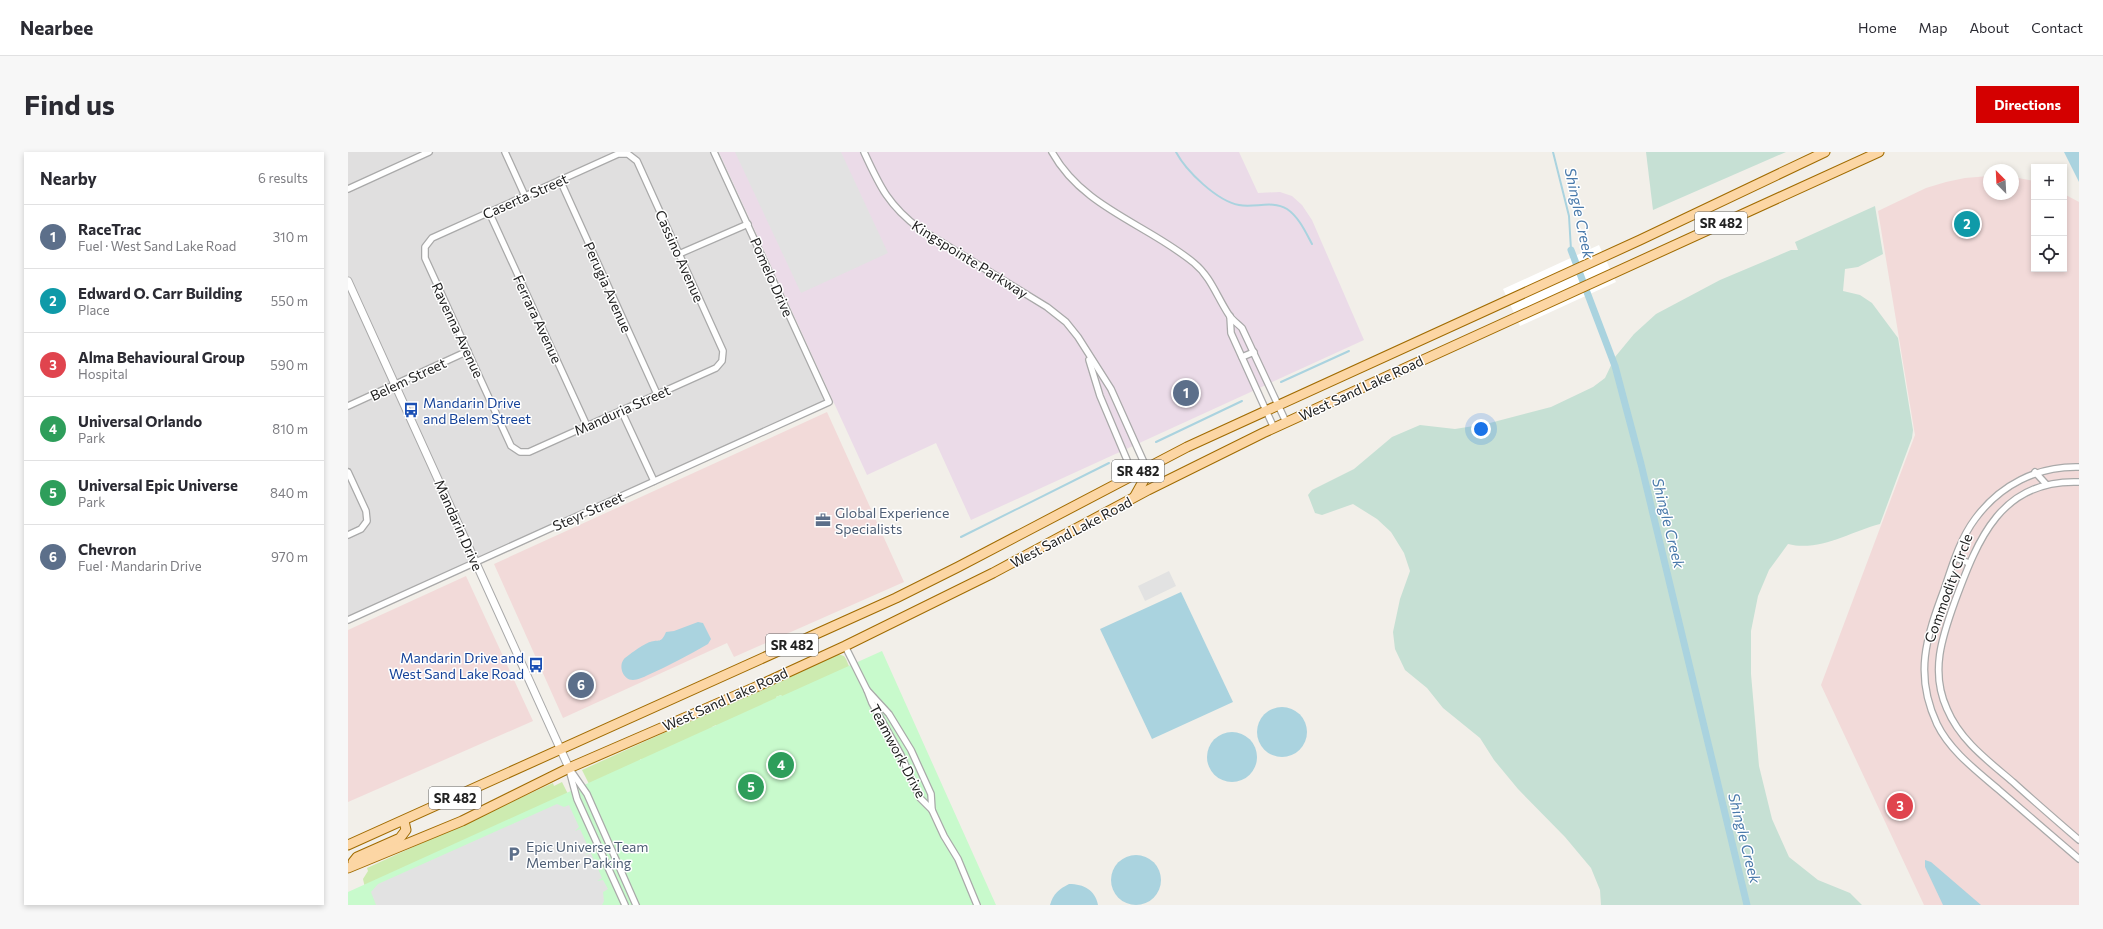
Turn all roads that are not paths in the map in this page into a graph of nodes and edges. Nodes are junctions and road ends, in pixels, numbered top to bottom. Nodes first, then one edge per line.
1 (429, 152) edge
2 (505, 152) edge
3 (714, 152) edge
4 (864, 152) edge
5 (1052, 152) edge
6 (1825, 152) edge
7 (1879, 152) edge
8 (628, 154) joint
9 (560, 180) junction
10 (348, 189) edge
11 (525, 196) junction
12 (489, 212) junction
13 (748, 224) junction
14 (425, 247) joint
15 (679, 254) junction
16 (348, 282) edge
17 (1230, 316) junction
18 (468, 351) junction
19 (1254, 352) junction
20 (1088, 355) junction
21 (1242, 358) junction
22 (722, 361) joint
23 (395, 384) junction
24 (657, 394) junction
25 (829, 402) joint
26 (1278, 404) junction
27 (348, 406) edge
28 (621, 410) junction
29 (1266, 410) junction
30 (1286, 422) junction
31 (587, 426) junction
32 (1274, 428) junction
33 (520, 452) joint
34 (1146, 467) junction
35 (2079, 467) edge
36 (2044, 470) junction
37 (348, 472) edge
38 (2036, 472) junction
39 (1124, 479) junction
40 (654, 481) junction
41 (2079, 482) edge
42 (2046, 484) junction
43 (1134, 498) junction
44 (348, 535) edge
45 (1956, 558) junction
46 (476, 562) junction
47 (1969, 563) junction
48 (348, 620) edge
49 (844, 646) junction
50 (867, 690) junction
51 (561, 750) junction
52 (569, 768) junction
53 (932, 810) junction
54 (404, 821) junction
55 (2079, 840) edge
56 (348, 845) edge
57 (2079, 859) edge
58 (348, 867) edge
59 (625, 905) edge
60 (636, 905) edge
61 (977, 905) edge

1 - 10 street
2 - 11 street
3 - 13 street, Pomelo Drive
4 - 20 street, Kingspointe Parkway
5 - 17 street
6 - 26 main road, West Sand Lake Road / SR 482
7 - 30 main road, West Sand Lake Road / SR 482
8 - 9 street, Caserta Street
8 - 15 street, Cassino Avenue
9 - 11 street, Caserta Street
9 - 24 street, Perugia Avenue
11 - 12 street, Caserta Street
12 - 14 street, Caserta Street
12 - 31 street, Ferrara Avenue
13 - 15 street
13 - 25 street, Pomelo Drive
14 - 18 street, Ravenna Avenue
15 - 22 street, Cassino Avenue
16 - 23 street, Mandarin Drive
17 - 19 street
17 - 21 street
18 - 23 street, Belem Street
18 - 33 street, Ravenna Avenue
19 - 21 street
19 - 26 street
20 - 34 street, Kingspointe Parkway
20 - 39 street, Kingspointe Parkway
21 - 29 street
22 - 24 street, Manduria Street
23 - 27 street, Belem Street
23 - 46 street, Mandarin Drive
24 - 28 street, Manduria Street
25 - 40 street, Steyr Street
26 - 29 main road, West Sand Lake Road / SR 482
26 - 30 street
28 - 31 street, Manduria Street
28 - 40 street
29 - 32 street
29 - 34 main road, West Sand Lake Road / SR 482
30 - 32 main road, West Sand Lake Road / SR 482
31 - 33 street, Manduria Street
32 - 43 main road, West Sand Lake Road / SR 482
34 - 39 main road, West Sand Lake Road / SR 482
34 - 43 main road
35 - 36 street, Commodity Circle
36 - 38 street, Commodity Circle
36 - 42 street
37 - 44 street
38 - 42 street
38 - 45 street, Commodity Circle
39 - 51 main road, West Sand Lake Road / SR 482
40 - 46 street, Steyr Street
41 - 42 street, Commodity Circle
42 - 47 street, Commodity Circle
43 - 49 main road, West Sand Lake Road / SR 482
45 - 47 street
45 - 57 street, Commodity Circle
46 - 48 street, Steyr Street
46 - 51 street, Mandarin Drive
47 - 55 street, Commodity Circle
49 - 50 street, Teamwork Drive
49 - 52 main road, West Sand Lake Road / SR 482
50 - 53 street, Teamwork Drive
50 - 53 street, Teamwork Drive
51 - 52 street, Mandarin Drive
51 - 54 main road, West Sand Lake Road / SR 482
52 - 58 main road, West Sand Lake Road / SR 482
52 - 59 street
52 - 60 street
53 - 61 street, Teamwork Drive
54 - 56 main road, West Sand Lake Road / SR 482
54 - 58 main road

